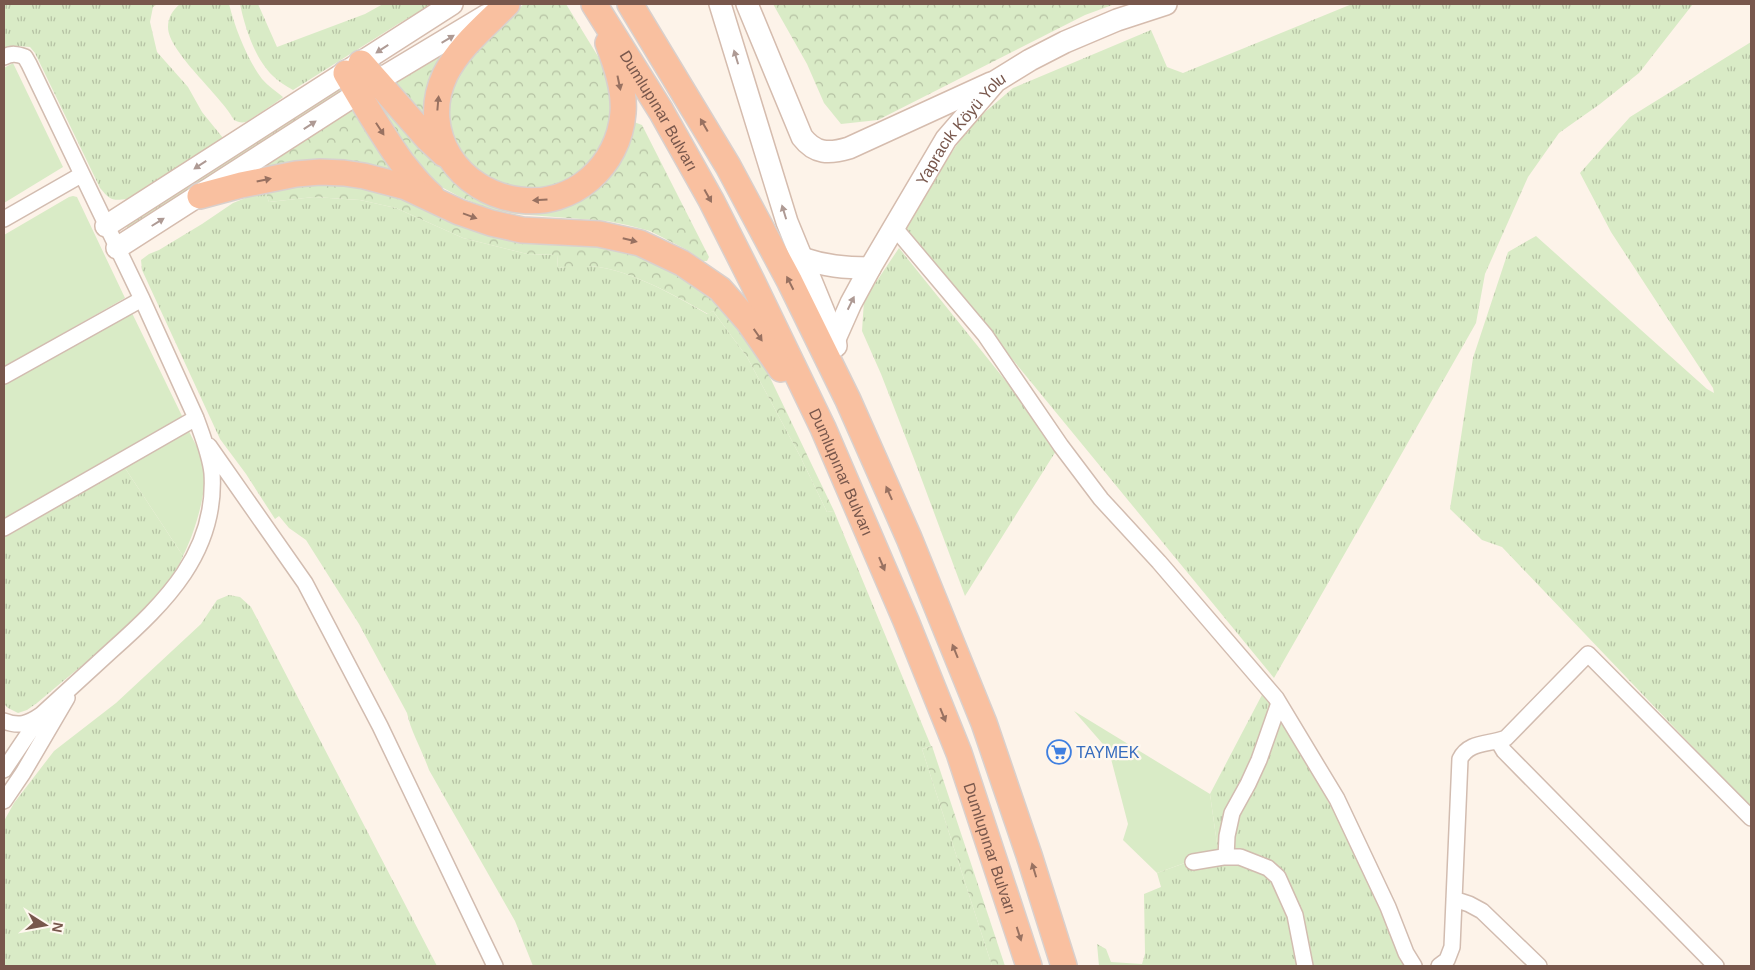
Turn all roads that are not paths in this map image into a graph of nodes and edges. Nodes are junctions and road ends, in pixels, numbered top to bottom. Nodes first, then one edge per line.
1 (452, 4) edge
2 (506, 4) edge
3 (593, 4) edge
4 (630, 4) edge
5 (720, 4) edge
6 (747, 4) edge
7 (1166, 4) edge
8 (4, 57) edge
9 (360, 78) junction
10 (996, 81) junction
11 (451, 161) junction
12 (82, 175) junction
13 (200, 196) junction
14 (439, 201) junction
15 (4, 219) edge
16 (106, 226) junction
17 (894, 227) junction
18 (117, 248) junction
19 (801, 258) junction
20 (870, 268) junction
21 (142, 299) junction
22 (835, 339) junction
23 (4, 376) edge
24 (848, 400) junction
25 (196, 418) junction
26 (823, 428) junction
27 (203, 436) junction
28 (4, 528) edge
29 (75, 684) junction
30 (1278, 702) junction
31 (41, 715) junction
32 (4, 721) edge
33 (1498, 741) junction
34 (4, 770) edge
35 (4, 801) edge
36 (1751, 818) edge
37 (1226, 857) junction
38 (1193, 862) dead end
39 (1454, 899) junction
40 (495, 966) edge
41 (1030, 966) edge
42 (1064, 966) edge
43 (1305, 966) edge
44 (1414, 966) edge
45 (1439, 966) edge
46 (1539, 966) edge
47 (1716, 966) edge

1 -> 9 main road
9 -> 2 main road
11 -> 2 highway
3 -> 11 highway
3 -> 26 highway, Dumlupınar Bulvarı
24 -> 4 highway, Dumlupınar Bulvarı
19 -> 5 main road
6 - 10 main road
7 - 10 main road, Yapracık Köyü Yolu
8 - 12 street
9 - 11 highway
13 -> 9 main road
9 -> 14 highway
9 -> 16 main road
10 - 17 main road, Yapracık Köyü Yolu
12 - 15 street
12 - 16 street
13 -> 14 highway
18 -> 13 main road
14 -> 26 highway
16 - 18 street
17 - 20 main road, Yapracık Köyü Yolu
17 - 30 street
18 - 21 street
19 - 20 main road
19 - 22 main road
22 -> 20 main road, Yapracık Köyü Yolu
21 - 23 street
21 - 25 street
22 - 24 main road
42 -> 24 highway, Dumlupınar Bulvarı
25 - 27 street
25 - 28 street
26 -> 41 highway, Dumlupınar Bulvarı
27 - 29 street
27 - 40 street
29 - 31 street
29 - 35 street
30 - 37 street
30 - 44 street
31 - 32 street
31 - 34 street
33 - 36 street
33 - 39 street
33 - 47 street
37 - 38 street
37 - 43 street
39 - 45 street
39 - 46 street

